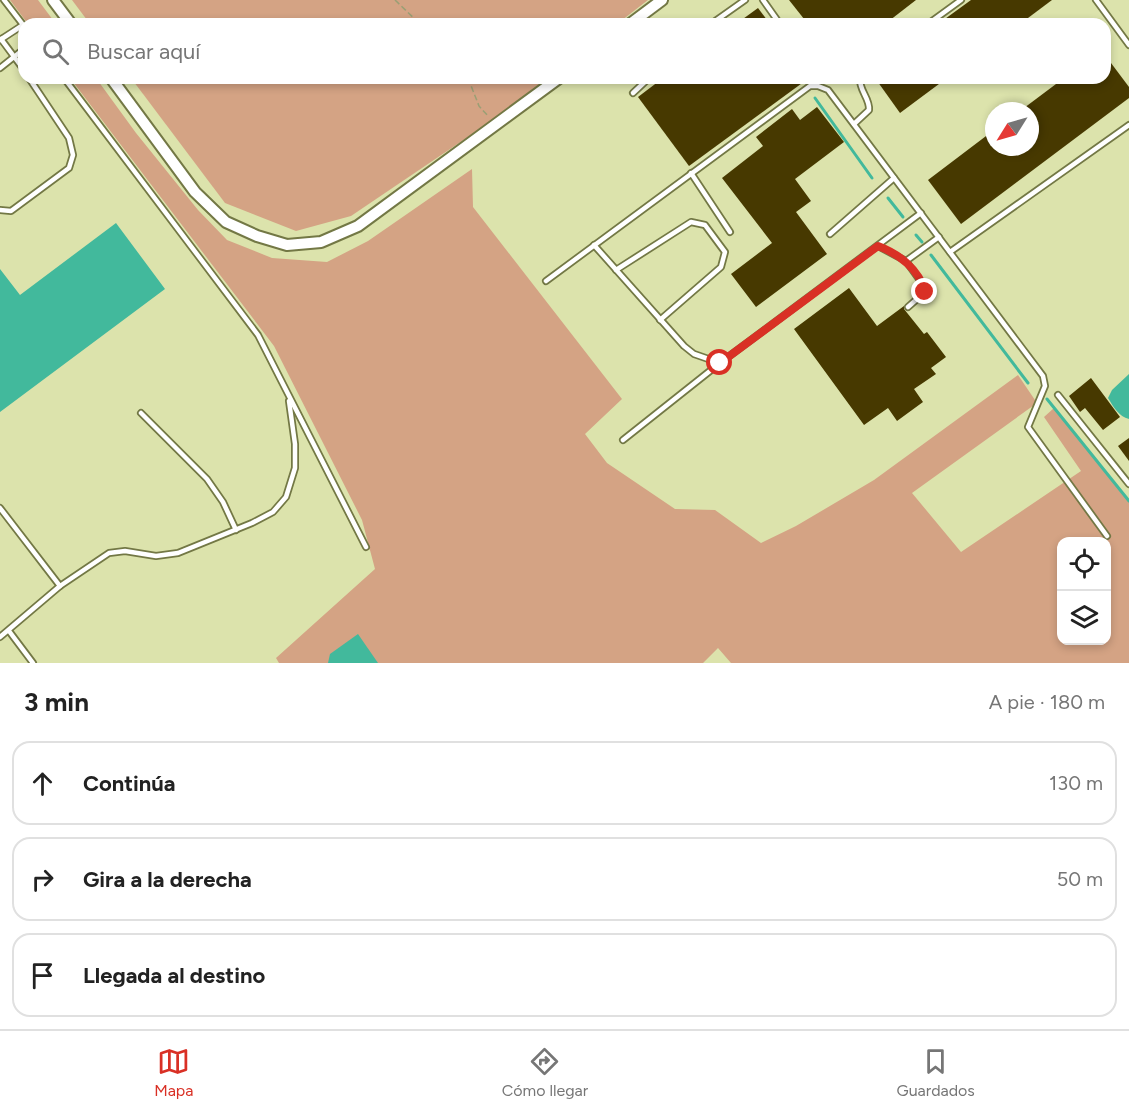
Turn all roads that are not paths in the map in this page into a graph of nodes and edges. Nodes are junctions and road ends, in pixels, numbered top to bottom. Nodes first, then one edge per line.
1 (4, 0) edge
2 (53, 0) edge
3 (662, 0) edge
4 (746, 0) edge
5 (763, 0) edge
6 (960, 0) edge
7 (1096, 0) edge
8 (18, 18) edge
9 (66, 18) edge
10 (638, 18) edge
11 (720, 18) edge
12 (776, 18) edge
13 (936, 18) edge
14 (1109, 18) edge
15 (1111, 20) edge
16 (18, 29) edge
17 (0, 39) edge
18 (1129, 45) edge
19 (18, 54) edge
20 (15, 56) junction
21 (18, 61) edge
22 (0, 68) edge
23 (33, 84) edge
24 (69, 84) edge
25 (115, 84) edge
26 (551, 84) edge
27 (643, 84) edge
28 (860, 84) edge
29 (633, 93) dead end
30 (854, 124) junction
31 (1129, 125) edge
32 (691, 173) junction
33 (894, 178) junction
34 (0, 210) edge
35 (921, 213) junction
36 (730, 231) dead end
37 (830, 234) dead end
38 (939, 237) junction
39 (594, 245) junction
40 (878, 246) junction
41 (950, 252) junction
42 (906, 261) junction
43 (616, 270) junction
44 (546, 281) dead end
45 (908, 307) dead end
46 (660, 320) junction
47 (720, 363) junction
48 (288, 395) junction
49 (1058, 395) dead end
50 (141, 413) dead end
51 (623, 440) dead end
52 (1129, 484) edge
53 (0, 508) edge
54 (236, 530) junction
55 (1107, 536) dead end
56 (366, 547) dead end
57 (60, 586) junction
58 (9, 631) junction
59 (0, 637) edge
60 (33, 663) edge

1 - 8 lane
2 - 9 street
3 - 10 street
4 - 11 lane
5 - 12 lane
6 - 13 lane
7 - 14 lane
15 - 18 lane
16 - 17 lane
17 - 20 lane
19 - 20 lane
20 - 21 lane
20 - 22 lane
23 - 34 lane
24 - 48 lane
25 - 26 street
27 - 29 lane
28 - 30 lane
30 - 32 lane
30 - 33 lane
31 - 41 lane
32 - 36 lane
32 - 39 lane
33 - 35 lane
33 - 37 lane
35 - 38 lane
35 - 40 lane
38 - 41 lane
38 - 42 lane
39 - 43 lane
39 - 44 lane
40 - 42 lane
40 - 47 lane
41 - 55 lane
42 - 45 lane
43 - 46 lane
43 - 46 lane
46 - 47 lane
47 - 51 lane
48 - 54 lane
48 - 56 lane
49 - 52 lane
50 - 54 lane
53 - 57 lane
54 - 57 lane
57 - 58 lane
58 - 59 lane
58 - 60 lane

